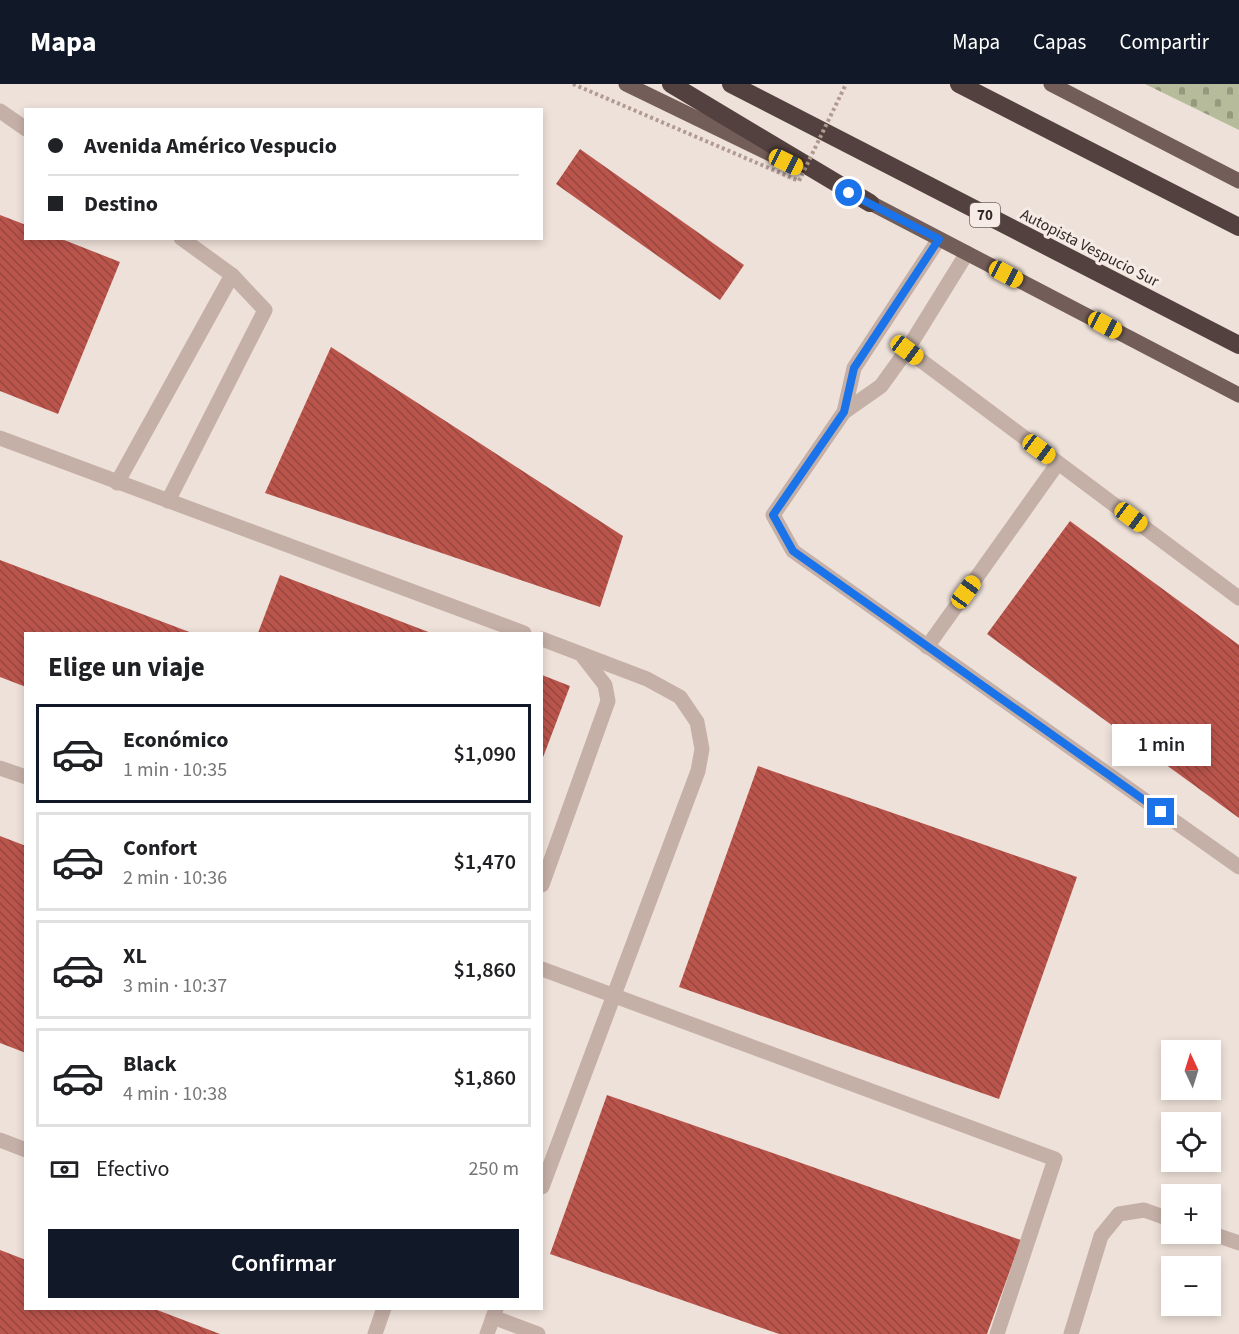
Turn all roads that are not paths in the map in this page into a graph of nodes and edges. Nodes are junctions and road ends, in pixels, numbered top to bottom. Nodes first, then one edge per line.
1 (626, 84) edge
2 (671, 84) edge
3 (731, 84) edge
4 (960, 84) edge
5 (1051, 84) edge
6 (0, 111) edge
7 (24, 128) edge
8 (1239, 181) edge
9 (870, 203) junction
10 (1239, 227) edge
11 (939, 239) junction
12 (184, 240) edge
13 (967, 253) junction
14 (232, 275) junction
15 (1239, 345) edge
16 (907, 350) junction
17 (1239, 395) edge
18 (844, 412) junction
19 (0, 438) edge
20 (1058, 463) junction
21 (117, 483) junction
22 (168, 501) junction
23 (1239, 598) edge
24 (521, 632) edge
25 (543, 639) edge
26 (927, 647) junction
27 (581, 654) junction
28 (0, 768) edge
29 (24, 776) edge
30 (1239, 867) edge
31 (543, 882) edge
32 (543, 969) edge
33 (613, 996) junction
34 (0, 1140) edge
35 (24, 1149) edge
36 (543, 1184) edge
37 (1161, 1216) edge
38 (1221, 1237) edge
39 (1239, 1243) edge
40 (383, 1310) edge
41 (495, 1312) edge
42 (375, 1334) edge
43 (487, 1334) edge
44 (538, 1334) edge
45 (997, 1334) edge
46 (1071, 1334) edge

1 - 9 main road
2 - 9 highway
3 - 15 highway, Autopista Vespucio Sur / 70
4 - 10 highway
5 - 8 main road
6 - 7 lane
9 - 11 main road
11 - 13 main road
11 - 18 lane
12 - 14 lane
13 - 16 lane
13 - 17 main road
14 - 21 lane
14 - 22 lane
16 - 18 lane
16 - 20 lane
18 - 26 lane
19 - 21 lane
20 - 23 lane
20 - 26 lane
21 - 22 lane
22 - 24 lane
25 - 27 lane
26 - 30 lane
27 - 31 lane
27 - 33 lane
28 - 29 lane
32 - 33 lane
33 - 36 lane
33 - 45 lane
34 - 35 lane
37 - 46 lane
38 - 39 lane
40 - 42 lane
41 - 43 lane
41 - 44 lane

